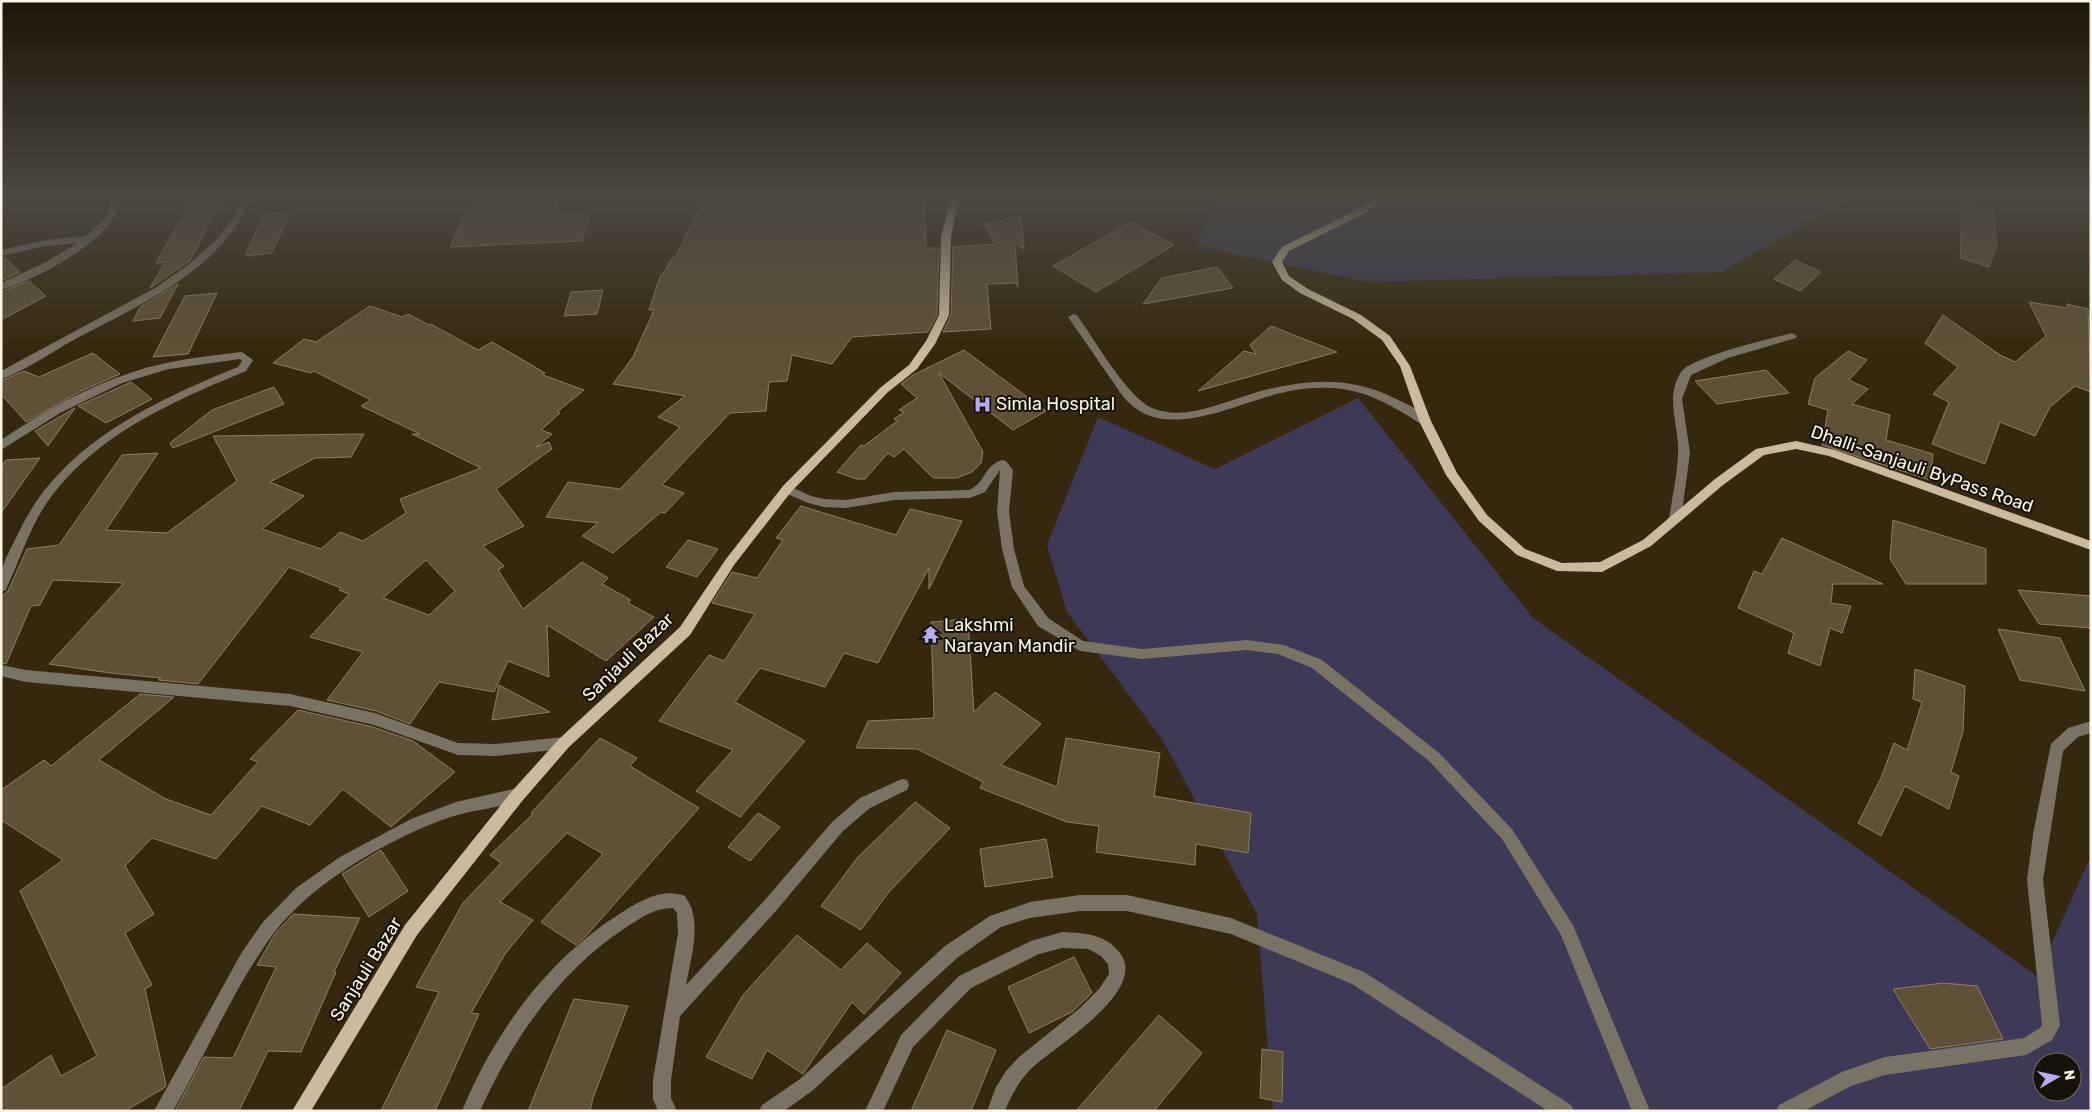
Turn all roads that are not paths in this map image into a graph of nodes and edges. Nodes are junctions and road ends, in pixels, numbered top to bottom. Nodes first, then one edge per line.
1 (19, 249) edge
2 (73, 249) edge
3 (211, 249) edge
4 (946, 249) edge
5 (1285, 249) edge
6 (1, 253) edge
7 (1, 287) edge
8 (1073, 318) dead end
9 (1792, 336) dead end
10 (1, 376) edge
11 (1426, 421) junction
12 (1, 446) edge
13 (787, 489) junction
14 (1676, 520) junction
15 (2091, 546) edge
16 (1, 587) edge
17 (1, 670) edge
18 (2091, 727) edge
19 (564, 743) junction
20 (902, 785) dead end
21 (518, 795) junction
22 (672, 1012) junction
23 (163, 1111) edge
24 (301, 1111) edge
25 (471, 1111) edge
26 (668, 1111) edge
27 (768, 1111) edge
28 (874, 1111) edge
29 (996, 1111) edge
30 (1565, 1111) edge
31 (1640, 1111) edge
32 (1785, 1111) edge

1 - 6 street
2 - 7 street
3 - 10 street
4 - 13 main road, Sanjauli Bazar
5 - 11 main road, Dhalli-Sanjauli ByPass Road
8 - 11 street
9 - 14 street
11 - 14 main road, Dhalli-Sanjauli ByPass Road
12 - 16 street
13 - 19 main road, Sanjauli Bazar
13 - 31 street
14 - 15 main road, Dhalli-Sanjauli ByPass Road
17 - 19 street
18 - 32 street
19 - 21 main road, Sanjauli Bazar
20 - 22 street
21 - 23 street
21 - 24 main road, Sanjauli Bazar
22 - 25 street
22 - 26 street
27 - 30 street
28 - 29 street

